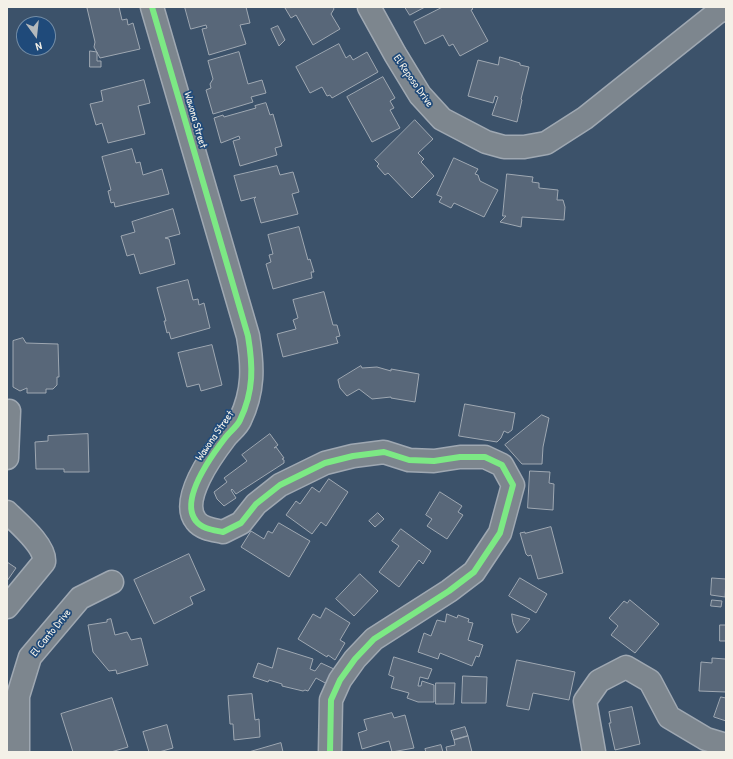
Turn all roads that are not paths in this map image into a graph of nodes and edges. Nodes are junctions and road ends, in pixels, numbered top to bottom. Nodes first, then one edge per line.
1 (152, 7) edge
2 (369, 7) edge
3 (726, 9) edge
4 (9, 411) dead end
5 (7, 458) edge
6 (7, 512) edge
7 (112, 582) dead end
8 (7, 608) edge
9 (726, 746) edge
10 (18, 752) edge
11 (330, 752) edge
12 (594, 752) edge

1 - 11 street, Wawona Street
2 - 3 street, El Reposo Drive
4 - 5 street
6 - 8 street
7 - 10 street, El Canto Drive
9 - 12 street

